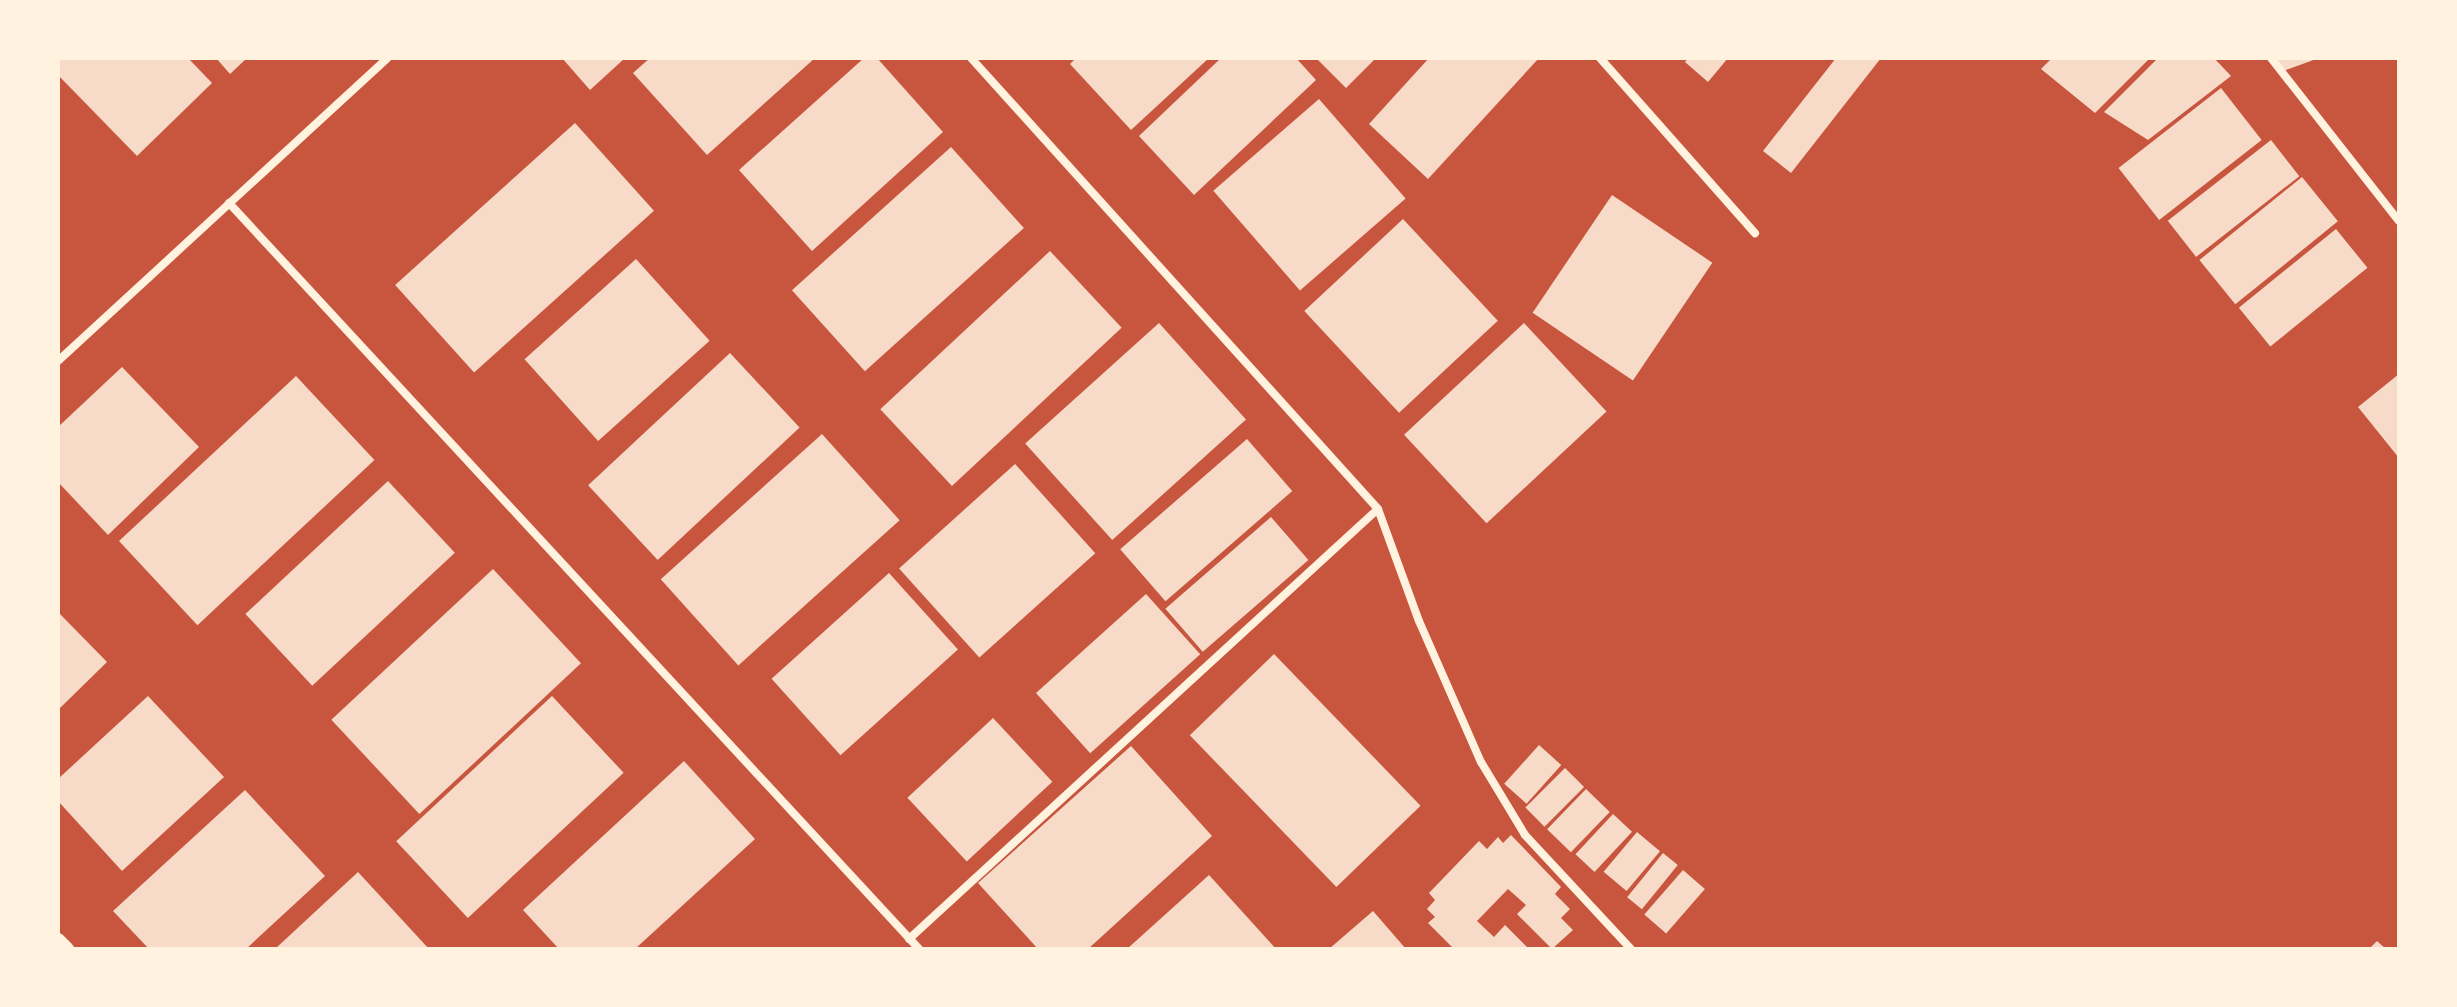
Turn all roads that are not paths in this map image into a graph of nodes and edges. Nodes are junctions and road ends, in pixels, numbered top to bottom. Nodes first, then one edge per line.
1 (387, 58) edge
2 (971, 58) edge
3 (1600, 58) edge
4 (2271, 58) edge
5 (229, 203) junction
6 (2399, 221) edge
7 (1755, 233) dead end
8 (58, 361) edge
9 (1378, 509) junction
10 (909, 939) junction
11 (58, 940) edge
12 (67, 949) edge
13 (919, 949) edge
14 (1631, 949) edge

1 - 5 street
2 - 9 street
3 - 7 street
4 - 6 street
5 - 8 street
5 - 10 street
9 - 10 street
9 - 14 street
10 - 13 street
11 - 12 street

